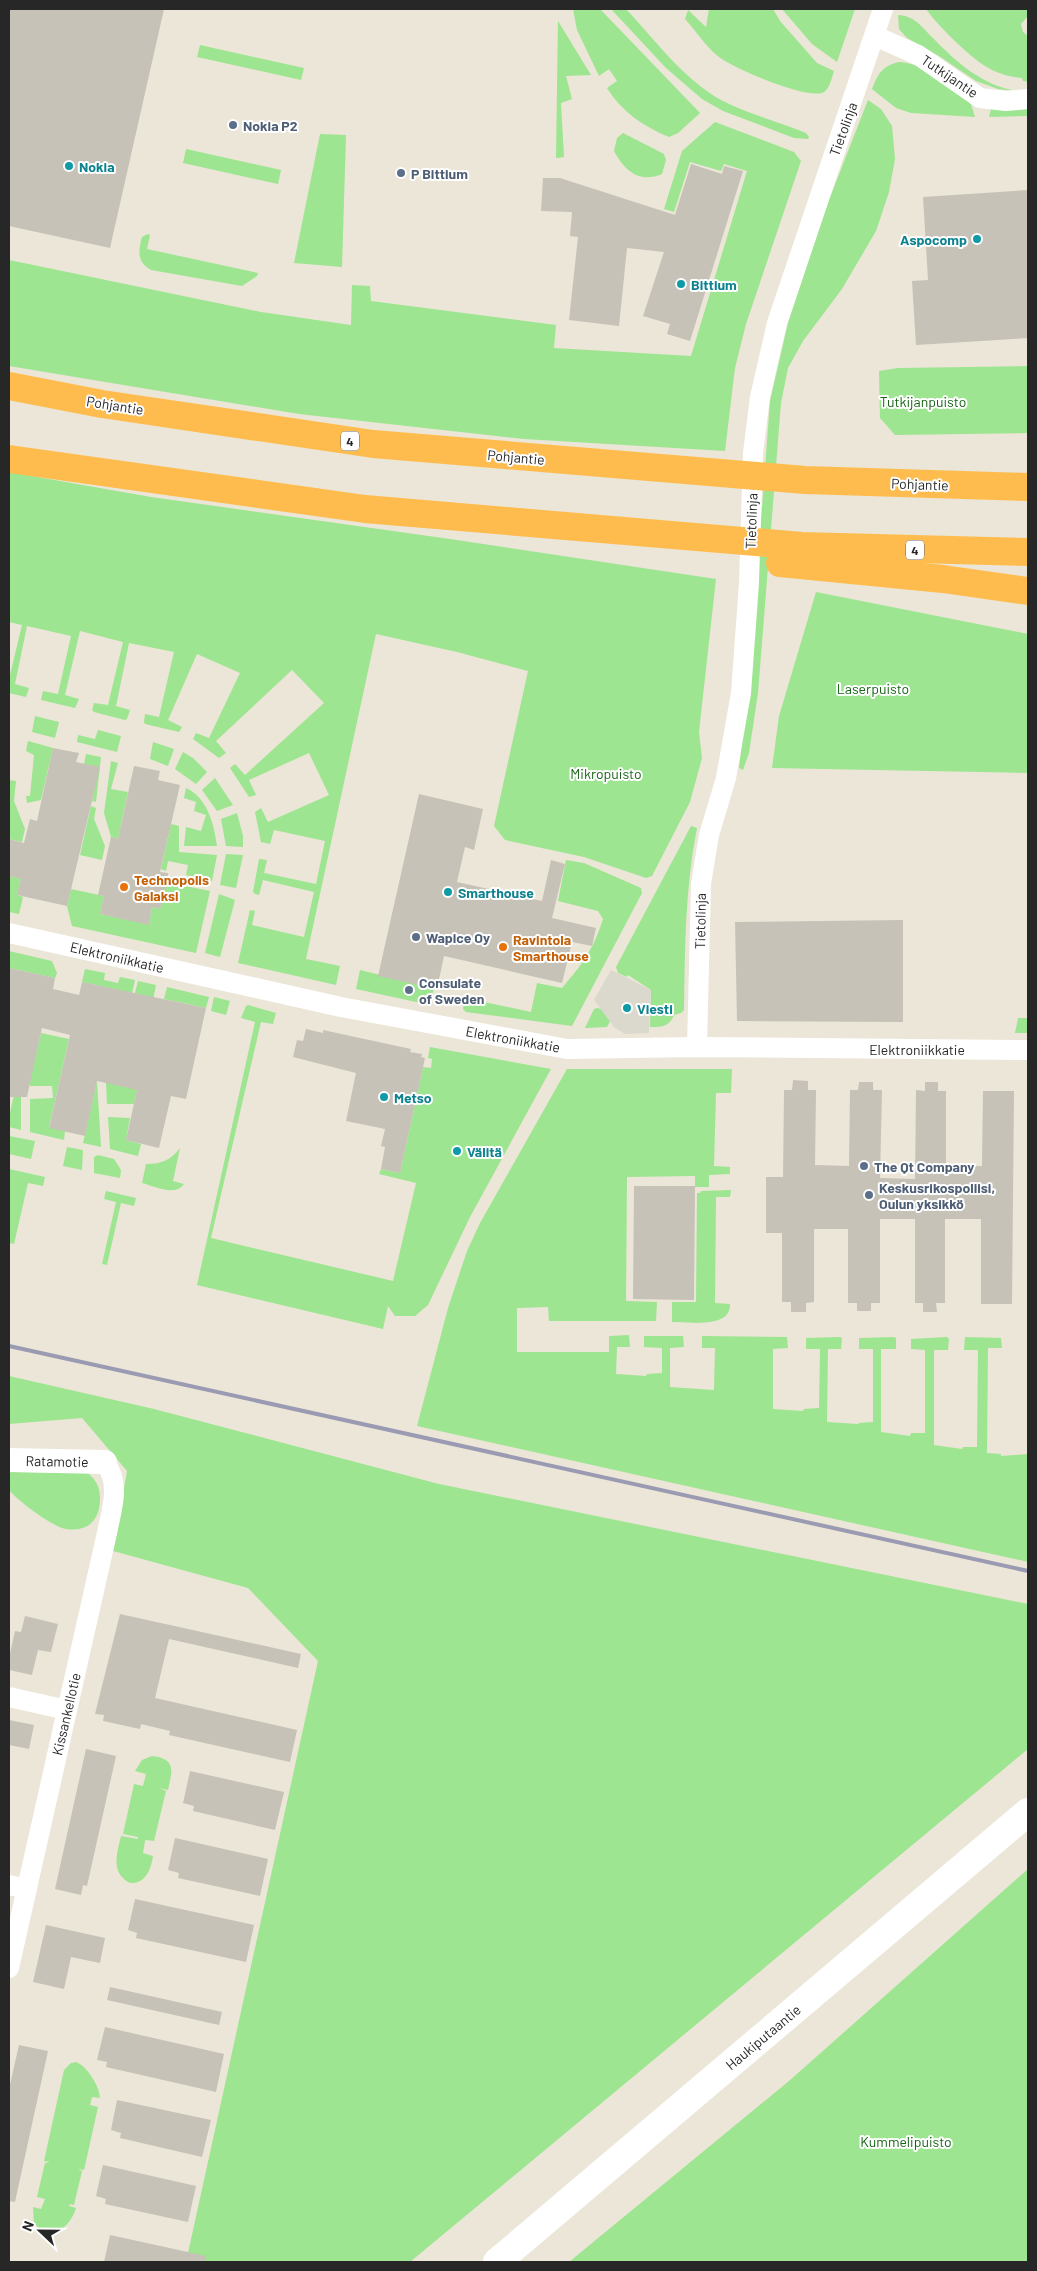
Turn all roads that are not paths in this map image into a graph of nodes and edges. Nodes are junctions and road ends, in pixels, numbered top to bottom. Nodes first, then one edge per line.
1 (883, 9) edge
2 (875, 36) junction
3 (1028, 99) edge
4 (9, 386) edge
5 (9, 459) edge
6 (1025, 487) edge
7 (1028, 552) edge
8 (802, 555) junction
9 (1028, 591) edge
10 (9, 932) edge
11 (697, 1047) junction
12 (1028, 1050) edge
13 (9, 1460) edge
14 (105, 1462) joint
15 (9, 1697) edge
16 (67, 1710) junction
17 (1028, 1812) edge
18 (18, 1887) edge
19 (9, 1968) edge
20 (497, 2262) edge

1 - 2 street, Tietolinja
2 - 3 street, Tutkijantie
2 - 11 street, Tietolinja
4 - 6 highway, Pohjantie / 4
5 - 8 highway, 4
7 - 8 highway, 4
8 - 9 highway
10 - 11 street, Elektroniikkatie
11 - 12 street, Elektroniikkatie
13 - 14 street, Ratamotie
14 - 16 street, Kissankellotie
15 - 16 street
16 - 18 street, Kissankellotie
17 - 20 main road, Haukiputaantie
18 - 19 street, Kissankellotie

